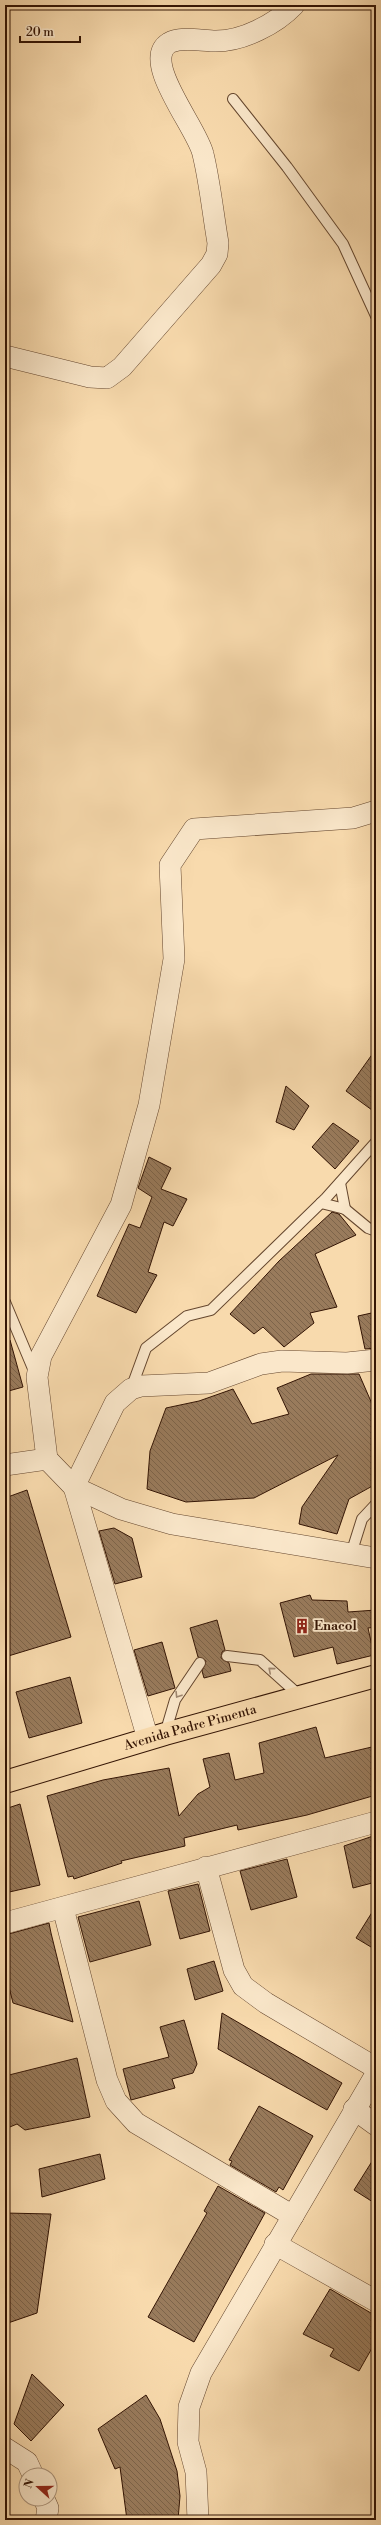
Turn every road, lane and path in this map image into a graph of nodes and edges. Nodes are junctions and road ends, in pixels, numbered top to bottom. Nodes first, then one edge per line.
1 (294, 5) edge
2 (233, 99) dead end
3 (376, 316) edge
4 (5, 356) edge
5 (376, 811) edge
6 (376, 1142) edge
7 (340, 1182) junction
8 (321, 1203) junction
9 (345, 1209) junction
10 (376, 1231) edge
11 (5, 1302) edge
12 (376, 1360) edge
13 (37, 1377) junction
14 (131, 1389) junction
15 (47, 1459) junction
16 (5, 1465) edge
17 (74, 1487) junction
18 (376, 1504) edge
19 (351, 1554) junction
20 (376, 1558) edge
21 (227, 1656) dead end
22 (200, 1663) dead end
23 (376, 1676) edge
24 (300, 1696) junction
25 (156, 1737) junction
26 (5, 1782) edge
27 (376, 1822) edge
28 (206, 1867) junction
29 (63, 1908) junction
30 (5, 1923) edge
31 (376, 2068) edge
32 (376, 2074) edge
33 (354, 2109) junction
34 (376, 2125) edge
35 (293, 2216) junction
36 (275, 2244) junction
37 (376, 2301) edge
38 (5, 2448) edge
39 (29, 2467) edge
40 (48, 2507) edge
41 (46, 2520) edge
42 (198, 2520) edge

1 - 4 street
2 - 3 lane
5 - 13 street
6 - 7 lane
7 - 8 lane
7 - 9 lane
8 - 9 lane
8 - 14 lane
9 - 10 lane
11 - 13 lane
12 - 14 street
13 - 15 street
14 - 17 street
15 - 16 street
15 - 17 street
17 - 19 street
17 - 25 street
18 - 19 lane
19 - 20 street
24 -> 21 lane
22 -> 25 lane
23 - 24 main road, Avenida Padre Pimenta
24 - 25 main road, Avenida Padre Pimenta
25 - 26 main road, Avenida Padre Pimenta
27 - 28 street
28 - 29 street
28 - 31 street
29 - 30 street
29 - 35 street
32 - 33 street
33 - 34 street
33 - 35 street
35 - 36 street
36 - 37 street
36 - 42 street
38 - 39 street
40 - 41 street

